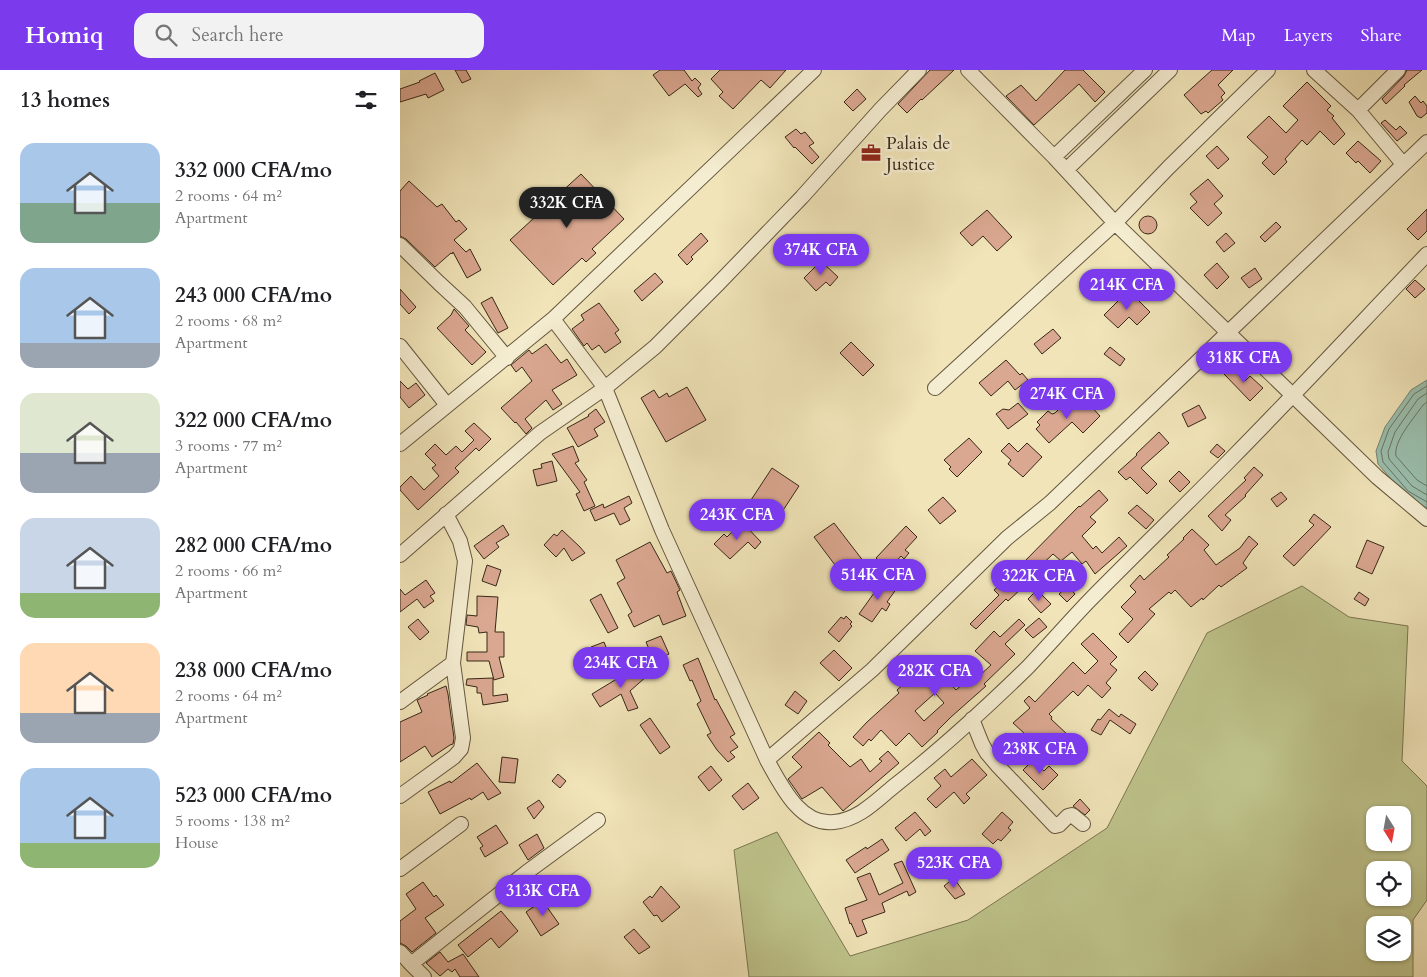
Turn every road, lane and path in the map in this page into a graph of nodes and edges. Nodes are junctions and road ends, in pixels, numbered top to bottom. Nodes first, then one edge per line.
1 (814, 70) edge
2 (919, 70) edge
3 (968, 70) edge
4 (1145, 70) edge
5 (1170, 70) edge
6 (1268, 70) edge
7 (1314, 70) edge
8 (1398, 70) edge
9 (1358, 110) junction
10 (1427, 142) edge
11 (1054, 157) junction
12 (1404, 164) junction
13 (1066, 170) junction
14 (1115, 223) junction
15 (400, 245) edge
16 (1427, 254) edge
17 (553, 319) junction
18 (1228, 332) junction
19 (400, 346) edge
20 (507, 358) junction
21 (606, 388) junction
22 (935, 388) dead end
23 (1293, 395) junction
24 (447, 405) junction
25 (400, 444) edge
26 (446, 514) junction
27 (1427, 519) edge
28 (400, 555) edge
29 (452, 663) junction
30 (400, 702) edge
31 (972, 719) junction
32 (767, 760) junction
33 (400, 796) edge
34 (598, 820) dead end
35 (461, 824) dead end
36 (1083, 824) dead end
37 (400, 869) edge
38 (400, 952) edge
39 (411, 964) junction
40 (424, 977) edge

1 - 17 street
2 - 21 street
3 - 11 street
4 - 11 street
5 - 13 street
6 - 14 street
7 - 9 street
8 - 9 street
9 - 12 street
10 - 12 street
11 - 13 street
12 - 18 street
13 - 14 street
14 - 18 street
14 - 22 street
15 - 20 street
16 - 23 street
17 - 20 street
17 - 21 street
18 - 23 street
18 - 32 street
19 - 24 street
20 - 24 street
21 - 26 street
21 - 32 street
23 - 27 street
23 - 31 street
24 - 25 street
26 - 28 street
26 - 29 street
29 - 30 street
29 - 33 street
31 - 32 street
31 - 36 street
34 - 39 street
35 - 37 street
38 - 39 street
39 - 40 street

